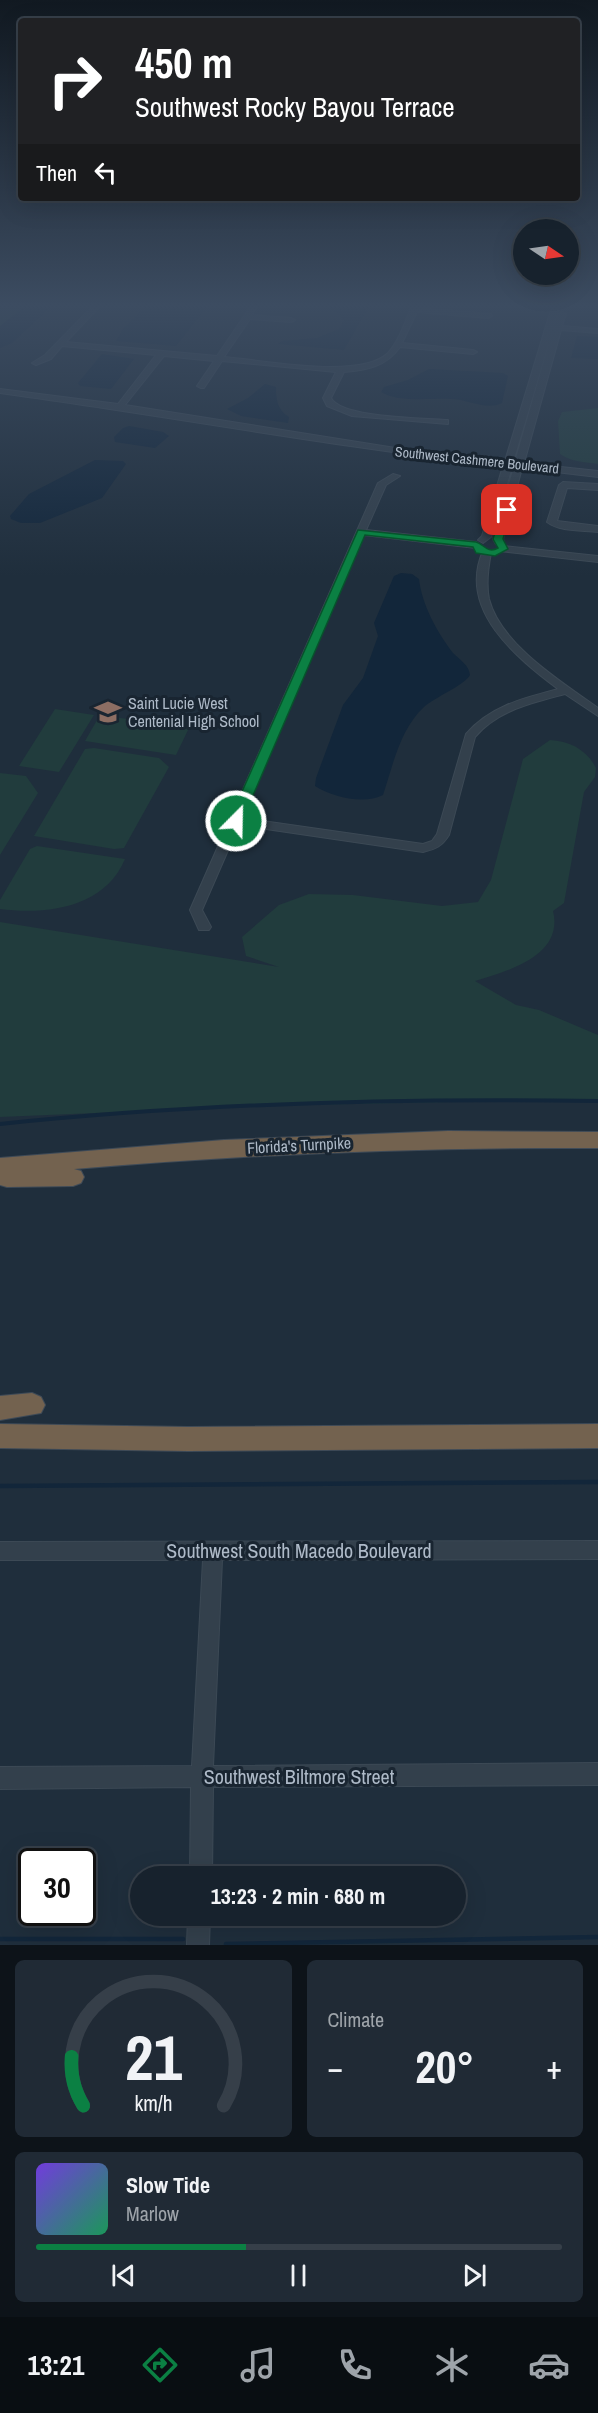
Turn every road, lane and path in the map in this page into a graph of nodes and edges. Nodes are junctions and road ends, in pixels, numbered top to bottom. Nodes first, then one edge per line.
1 (21, 394) edge
2 (129, 394) edge
3 (329, 394) edge
4 (531, 394) edge
5 (541, 394) edge
6 (120, 407) junction
7 (445, 422) dead end
8 (507, 464) junction
9 (520, 465) junction
10 (598, 474) edge
11 (396, 476) dead end
12 (598, 487) edge
13 (494, 510) junction
14 (507, 510) junction
15 (598, 530) edge
16 (361, 532) junction
17 (479, 543) junction
18 (501, 545) junction
19 (486, 553) junction
20 (598, 559) edge
21 (568, 690) junction
22 (598, 713) edge
23 (236, 821) junction
24 (204, 927) dead end
25 (598, 1140) edge
26 (0, 1167) edge
27 (73, 1177) dead end
28 (0, 1178) edge
29 (32, 1406) dead end
30 (0, 1408) edge
31 (0, 1436) edge
32 (598, 1436) edge
33 (213, 1550) junction
34 (598, 1550) edge
35 (0, 1551) edge
36 (598, 1774) edge
37 (202, 1777) junction
38 (0, 1778) edge
39 (201, 1866) edge
40 (199, 1926) edge
41 (198, 1945) edge

1 - 6 street, Southwest Cashmere Boulevard
2 - 6 street
3 - 7 street
4 - 8 street
5 - 9 street
6 - 8 street, Southwest Cashmere Boulevard
8 - 9 street, Southwest Cashmere Boulevard
8 - 13 street
9 - 10 street, Southwest Cashmere Boulevard
9 - 14 street
11 - 16 street
12 - 15 street
13 - 14 street
13 - 17 street
14 - 18 street
16 - 17 street
16 - 23 street
17 - 18 street
17 - 19 street
18 - 19 street
18 - 20 street
19 - 21 street
21 - 22 street
21 - 23 street
23 - 24 street
25 - 26 highway, Florida's Turnpike
27 - 28 highway
29 - 30 highway
31 - 32 highway
33 - 34 street, Southwest South Macedo Boulevard
33 - 35 street, Southwest South Macedo Boulevard
33 - 37 street
36 - 37 street, Southwest Biltmore Street
37 - 38 street, Southwest Biltmore Street
37 - 39 street
40 - 41 street

